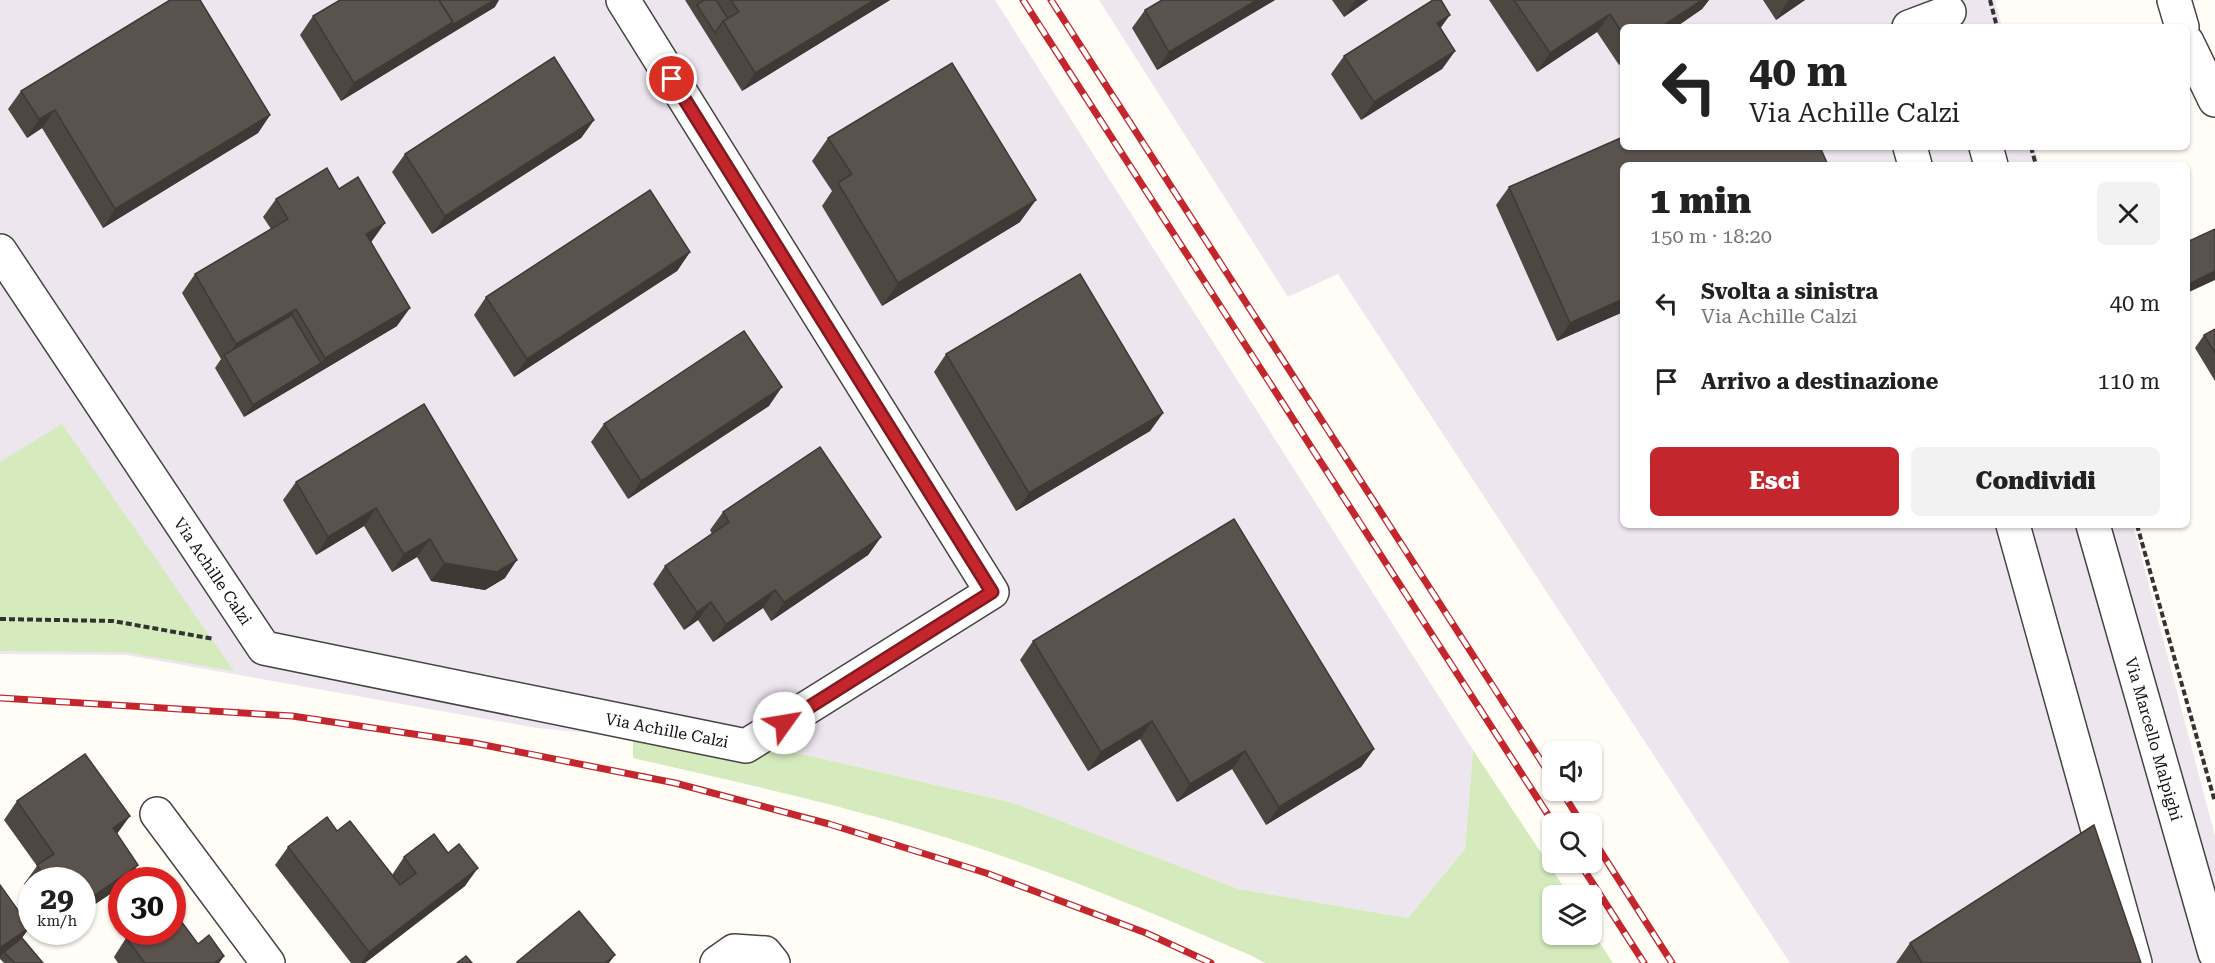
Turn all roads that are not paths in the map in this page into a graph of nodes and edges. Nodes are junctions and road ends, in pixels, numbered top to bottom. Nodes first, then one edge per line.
1 (622, 0) edge
2 (2174, 0) edge
3 (1950, 13) edge
4 (1918, 24) edge
5 (2181, 24) edge
6 (2190, 48) edge
7 (2215, 100) edge
8 (0, 252) edge
9 (2014, 528) edge
10 (2094, 528) edge
11 (157, 814) dead end
12 (2215, 953) edge
13 (268, 963) edge
14 (717, 963) edge
15 (773, 963) edge
16 (2136, 963) edge

1 - 8 street, Via Achille Calzi
2 - 5 street
3 - 4 street
6 - 7 street
9 - 16 street
10 - 12 street, Via Marcello Malpighi
11 - 13 street
14 - 15 street

